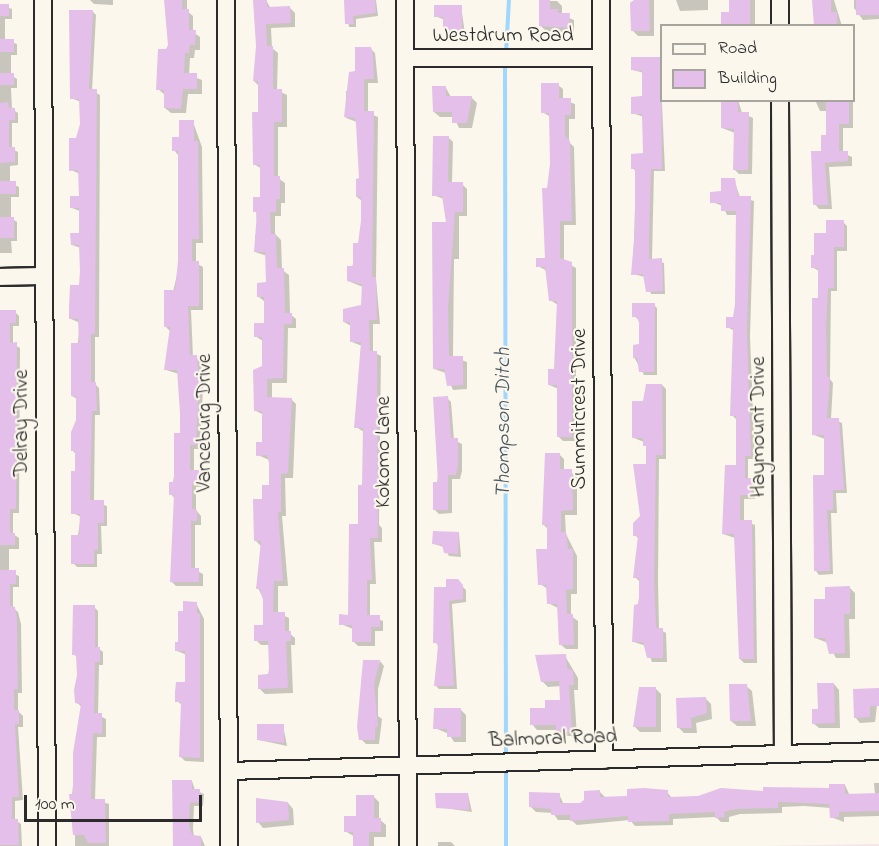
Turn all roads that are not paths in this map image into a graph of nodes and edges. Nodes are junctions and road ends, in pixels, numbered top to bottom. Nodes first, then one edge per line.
1 (43, 0) edge
2 (226, 0) edge
3 (405, 0) edge
4 (601, 0) edge
5 (780, 0) edge
6 (780, 24) edge
7 (405, 58) junction
8 (601, 58) junction
9 (780, 102) edge
10 (44, 276) junction
11 (0, 277) edge
12 (879, 752) edge
13 (783, 754) junction
14 (604, 760) junction
15 (408, 765) junction
16 (229, 771) junction
17 (47, 846) edge
18 (229, 846) edge
19 (408, 846) edge

1 - 10 street, Delray Drive
2 - 16 street, Vanceburg Drive
3 - 7 street, Westdrum Road
4 - 8 street, Westdrum Road
5 - 6 street
7 - 8 street, Westdrum Road
7 - 15 street, Kokomo Lane
8 - 14 street, Summitcrest Drive
9 - 13 street, Haymount Drive
10 - 11 street
10 - 17 street, Delray Drive
12 - 13 street, Balmoral Road
13 - 14 street, Balmoral Road
14 - 15 street, Balmoral Road
15 - 16 street, Balmoral Road
15 - 19 street, Kokomo Lane
16 - 18 street, Vanceburg Drive

